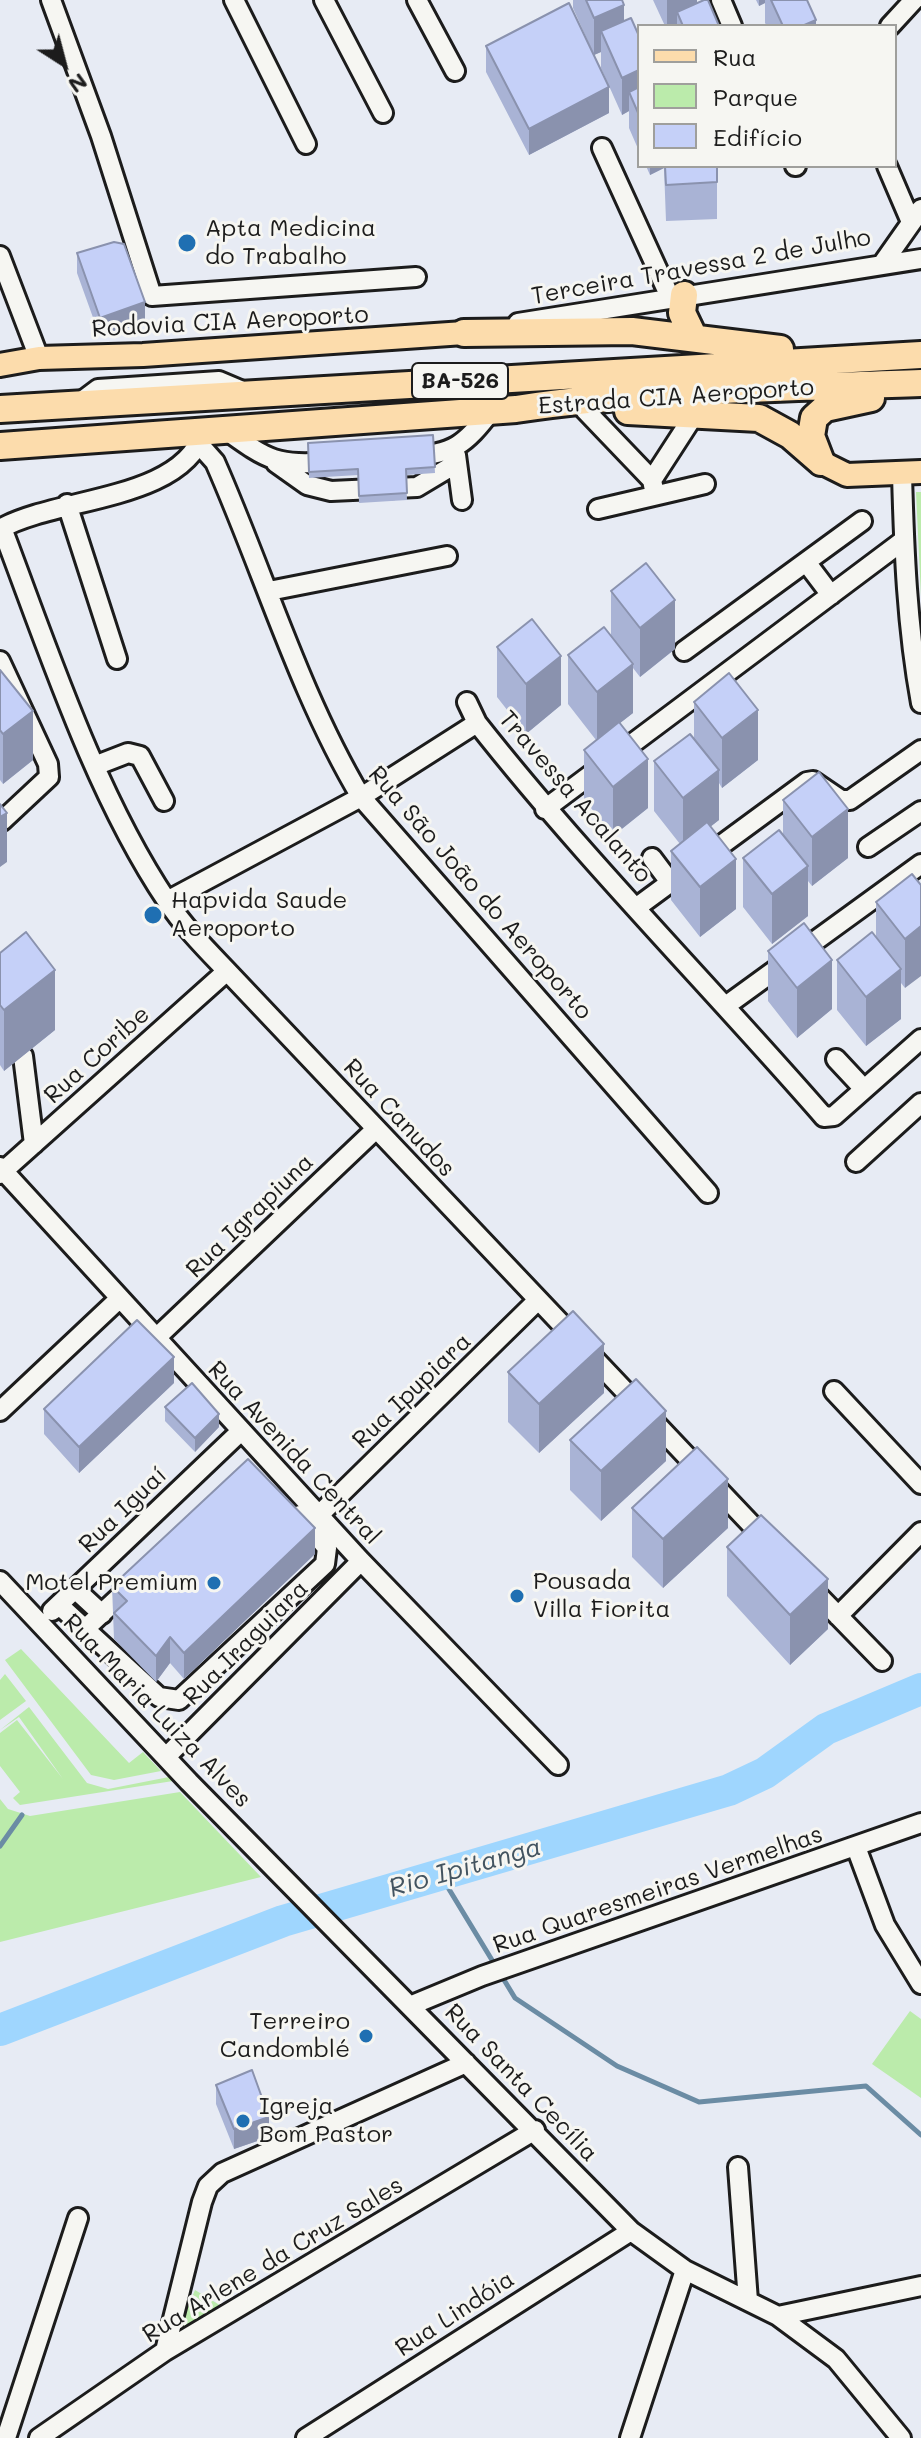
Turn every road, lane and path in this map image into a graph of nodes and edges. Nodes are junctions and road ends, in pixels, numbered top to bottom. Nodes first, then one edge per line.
1 (51, 0) edge
2 (234, 0) edge
3 (324, 0) edge
4 (417, 0) edge
5 (721, 0) edge
6 (914, 0) edge
7 (731, 24) edge
8 (892, 24) edge
9 (455, 71) dead end
10 (383, 113) dead end
11 (306, 144) dead end
12 (602, 148) dead end
13 (888, 168) edge
14 (916, 215) edge
15 (0, 256) edge
16 (921, 259) edge
17 (883, 263) junction
18 (416, 277) dead end
19 (677, 296) junction
20 (464, 333) junction
21 (694, 338) junction
22 (921, 355) edge
23 (842, 357) junction
24 (39, 358) junction
25 (0, 365) edge
26 (921, 383) edge
27 (921, 396) edge
28 (0, 409) edge
29 (504, 410) junction
30 (585, 410) junction
31 (696, 412) junction
32 (209, 434) junction
33 (245, 444) junction
34 (0, 446) edge
35 (456, 456) junction
36 (396, 458) edge
37 (274, 461) junction
38 (350, 461) edge
39 (821, 462) junction
40 (912, 473) edge
41 (705, 484) dead end
42 (653, 487) junction
43 (462, 500) dead end
44 (67, 504) junction
45 (598, 509) dead end
46 (862, 521) dead end
47 (1, 528) edge
48 (904, 540) junction
49 (447, 556) dead end
50 (806, 562) junction
51 (269, 591) junction
52 (831, 595) junction
53 (684, 651) dead end
54 (117, 659) dead end
55 (0, 661) edge
56 (467, 702) dead end
57 (921, 703) edge
58 (477, 723) junction
59 (921, 750) edge
60 (97, 765) junction
61 (361, 797) junction
62 (164, 801) dead end
63 (545, 809) junction
64 (921, 811) edge
65 (2, 821) edge
66 (868, 847) dead end
67 (652, 858) dead end
68 (921, 864) edge
69 (670, 882) junction
70 (167, 901) junction
71 (637, 907) junction
72 (227, 971) junction
73 (727, 1005) junction
74 (921, 1039) edge
75 (23, 1056) dead end
76 (836, 1059) dead end
77 (864, 1089) junction
78 (921, 1103) edge
79 (376, 1129) junction
80 (34, 1144) junction
81 (856, 1162) dead end
82 (1, 1171) edge
83 (708, 1193) dead end
84 (119, 1299) junction
85 (537, 1301) junction
86 (156, 1338) junction
87 (834, 1391) dead end
88 (0, 1411) edge
89 (241, 1431) junction
90 (252, 1473) edge
91 (921, 1484) edge
92 (319, 1515) junction
93 (921, 1532) edge
94 (774, 1549) edge
95 (361, 1561) junction
96 (147, 1571) edge
97 (795, 1571) edge
98 (0, 1581) edge
99 (75, 1589) junction
100 (59, 1605) junction
101 (102, 1614) junction
102 (838, 1616) junction
103 (39, 1623) junction
104 (86, 1628) junction
105 (882, 1661) dead end
106 (166, 1757) junction
107 (558, 1765) dead end
108 (921, 1823) edge
109 (856, 1847) junction
110 (281, 1871) joint
111 (920, 1983) edge
112 (412, 2005) junction
113 (466, 2063) junction
114 (535, 2130) junction
115 (738, 2167) dead end
116 (78, 2218) dead end
117 (631, 2231) junction
118 (685, 2270) junction
119 (921, 2286) edge
120 (748, 2301) junction
121 (778, 2316) junction
122 (165, 2351) junction
123 (6, 2438) edge
124 (39, 2438) edge
125 (306, 2438) edge
126 (630, 2438) edge
127 (901, 2438) edge

1 - 18 street
2 - 11 street
3 - 10 street
4 - 9 street
5 - 7 street
6 - 8 street
12 - 19 street
13 - 14 street
14 - 17 street, Terceira Travessa 2 de Julho
15 - 24 street
16 - 17 street
17 - 19 street, Terceira Travessa 2 de Julho
19 - 20 street, Terceira Travessa 2 de Julho
19 - 21 highway
20 - 21 highway
20 - 24 main road, Rodovia CIA Aeroporto / BA-526
21 - 23 highway
22 - 23 highway, Estrada CIA Aeroporto / BA-526
23 - 28 highway, Estrada CIA Aeroporto / BA-526
24 - 25 main road, Rodovia CIA Aeroporto / BA-526
26 - 29 highway, Estrada CIA Aeroporto / BA-526
27 - 39 highway
29 - 30 highway
29 - 32 highway, Estrada CIA Aeroporto / BA-526
29 - 35 street
30 - 31 highway
30 - 42 street
31 - 39 highway
31 - 42 street
32 - 33 street
32 - 33 street
32 - 34 highway, Estrada CIA Aeroporto / BA-526
32 - 44 street
32 - 51 street, Rua São João do Aeroporto
33 - 37 street
35 - 36 street
35 - 37 street
35 - 43 street
37 - 38 street
39 - 40 main road
40 - 48 street
41 - 42 street
42 - 45 street
44 - 47 street
44 - 54 street
46 - 50 street
47 - 60 street, Rua Canudos
48 - 52 street
48 - 57 street
49 - 51 street
50 - 52 street
50 - 53 street
51 - 61 street, Rua São João do Aeroporto
52 - 63 street
55 - 65 street
56 - 58 street
58 - 61 street, Travessa Acalanto
58 - 63 street, Travessa Acalanto
59 - 69 street
60 - 62 street
60 - 70 street, Rua Canudos
61 - 70 street, Travessa Acalanto
61 - 83 street, Rua São João do Aeroporto
63 - 71 street, Travessa Acalanto
64 - 66 street
67 - 69 street
68 - 73 street
69 - 71 street
70 - 72 street, Rua Canudos
71 - 73 street, Travessa Acalanto
72 - 79 street, Rua Canudos
72 - 80 street, Rua Coribe
73 - 77 street, Travessa Acalanto
74 - 77 street, Travessa Acalanto
75 - 80 street
76 - 77 street
78 - 81 street
79 - 85 street, Rua Canudos
79 - 86 street, Rua Igrapiuna
80 - 82 street, Rua Coribe
82 - 84 street, Rua Avenida Central
84 - 86 street, Rua Avenida Central
84 - 88 street
85 - 92 street, Rua Ipupiara
85 - 94 street, Rua Canudos
86 - 89 street, Rua Avenida Central
87 - 91 street
89 - 92 street, Rua Avenida Central
89 - 99 street, Rua Iguaí
90 - 104 street
92 - 95 street, Rua Avenida Central
93 - 102 street
95 - 106 street, Rua Iraguiara
95 - 107 street, Rua Avenida Central
96 - 101 street
97 - 102 street
98 - 103 street, Rua Maria Luiza Alves
99 - 100 street, Rua Iguaí
99 - 101 street
100 - 103 street, Rua Iguaí
100 - 104 street
101 - 104 street
102 - 105 street
103 - 106 street, Rua Maria Luiza Alves
106 - 110 street, Rua Maria Luiza Alves
108 - 109 street, Rua Quaresmeiras Vermelhas
109 - 111 street
109 - 112 street, Rua Quaresmeiras Vermelhas
110 - 112 street, Rua Santa Cecília
112 - 113 street, Rua Santa Cecília
113 - 114 street, Rua Santa Cecília
113 - 122 street
114 - 117 street, Rua Santa Cecília
114 - 122 street, Rua Arlene da Cruz Sales
115 - 120 street
116 - 123 street
117 - 118 street, Rua Santa Cecília
117 - 125 street, Rua Lindóia
118 - 120 street, Rua Santa Cecília
118 - 126 street
119 - 121 street
120 - 121 street, Rua Santa Cecília
121 - 127 street, Rua Santa Cecília
122 - 124 street, Rua Arlene da Cruz Sales

